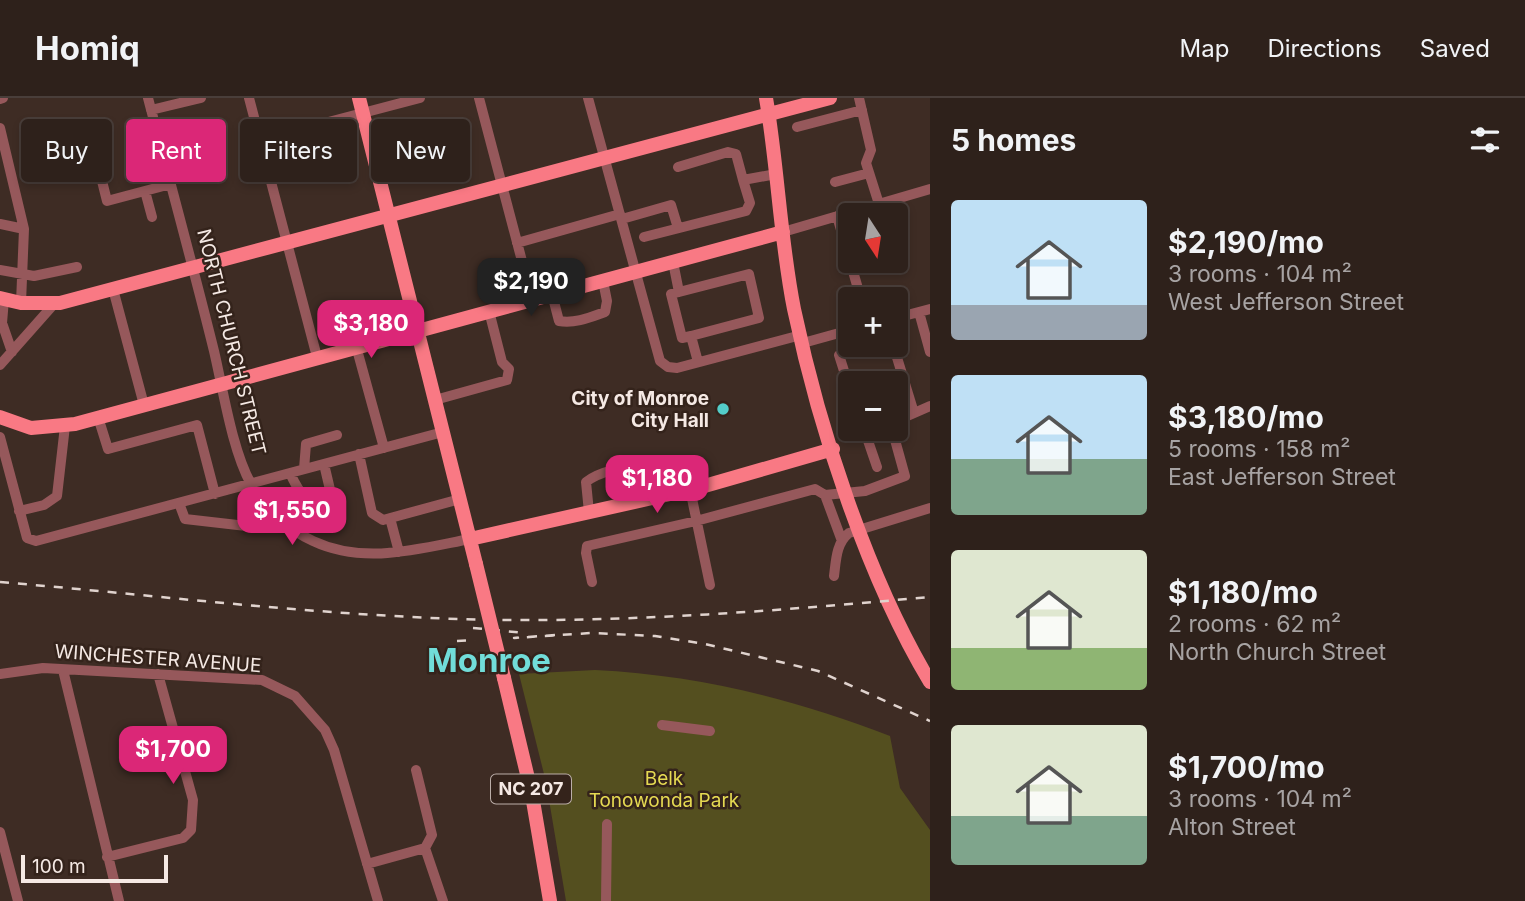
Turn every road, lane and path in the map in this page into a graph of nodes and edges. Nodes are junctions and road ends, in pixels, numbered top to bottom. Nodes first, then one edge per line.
1 (148, 98) edge
2 (201, 98) edge
3 (249, 98) edge
4 (359, 98) edge
5 (421, 98) edge
6 (479, 98) edge
7 (588, 98) edge
8 (766, 98) edge
9 (830, 98) edge
10 (859, 98) edge
11 (151, 110) junction
12 (862, 110) junction
13 (363, 113) junction
14 (769, 115) junction
15 (153, 119) edge
16 (254, 119) edge
17 (340, 119) edge
18 (797, 127) dead end
19 (0, 128) edge
20 (605, 159) junction
21 (678, 167) dead end
22 (869, 173) junction
23 (776, 174) junction
24 (743, 180) junction
25 (102, 182) edge
26 (270, 182) edge
27 (835, 182) dead end
28 (171, 184) joint
29 (502, 186) junction
30 (930, 189) edge
31 (145, 191) junction
32 (879, 203) edge
33 (882, 203) edge
34 (837, 216) joint
35 (152, 217) dead end
36 (389, 217) junction
37 (621, 217) junction
38 (0, 224) edge
39 (678, 228) junction
40 (24, 229) junction
41 (783, 232) junction
42 (644, 237) dead end
43 (517, 243) junction
44 (286, 245) junction
45 (673, 262) junction
46 (77, 267) dead end
47 (194, 268) junction
48 (0, 270) edge
49 (636, 272) junction
50 (23, 276) junction
51 (603, 281) junction
52 (858, 287) edge
53 (113, 289) junction
54 (679, 292) junction
55 (552, 294) junction
56 (2, 298) edge
57 (532, 299) junction
58 (21, 303) junction
59 (54, 304) junction
60 (489, 310) junction
61 (924, 310) edge
62 (417, 330) junction
63 (838, 332) edge
64 (691, 336) junction
65 (802, 339) junction
66 (356, 346) junction
67 (12, 352) junction
68 (930, 352) edge
69 (317, 357) junction
70 (897, 357) edge
71 (698, 362) junction
72 (0, 365) edge
73 (222, 383) junction
74 (435, 400) junction
75 (144, 405) junction
76 (930, 406) edge
77 (914, 413) junction
78 (908, 416) edge
79 (0, 417) edge
80 (98, 417) junction
81 (65, 426) junction
82 (443, 432) junction
83 (337, 435) dead end
84 (0, 437) edge
85 (869, 441) edge
86 (895, 441) edge
87 (384, 448) junction
88 (833, 449) junction
89 (359, 454) junction
90 (324, 464) junction
91 (877, 467) dead end
92 (304, 469) junction
93 (290, 473) junction
94 (251, 485) junction
95 (690, 489) junction
96 (846, 492) junction
97 (215, 494) junction
98 (825, 495) junction
99 (650, 498) junction
100 (460, 499) junction
101 (179, 503) junction
102 (930, 508) edge
103 (19, 511) junction
104 (589, 512) junction
105 (278, 516) junction
106 (390, 518) junction
107 (696, 522) junction
108 (859, 527) junction
109 (470, 539) junction
110 (842, 541) junction
111 (399, 552) junction
112 (834, 576) dead end
113 (592, 582) dead end
114 (710, 586) dead end
115 (63, 670) junction
116 (0, 674) edge
117 (158, 674) junction
118 (930, 682) edge
119 (662, 725) dead end
120 (710, 731) dead end
121 (415, 770) dead end
122 (607, 824) dead end
123 (0, 832) edge
124 (425, 848) junction
125 (107, 857) junction
126 (367, 864) junction
127 (18, 901) edge
128 (119, 901) edge
129 (378, 901) edge
130 (443, 901) edge
131 (550, 901) edge
132 (606, 901) edge

1 - 11 street, NORTH CHURCH STREET
2 - 11 street
3 - 16 street
4 - 13 main road, NC 207
5 - 13 street
6 - 29 street
7 - 20 street
8 - 14 main road
9 - 14 main road
10 - 12 street
11 - 15 street, NORTH CHURCH STREET
12 - 18 street
12 - 22 street
13 - 17 street
13 - 36 main road, NC 207
14 - 20 main road
14 - 23 main road
19 - 40 street
20 - 29 main road
20 - 37 street
21 - 24 street
22 - 27 street
22 - 32 street
23 - 24 street
23 - 41 main road
24 - 39 street
25 - 31 street
26 - 44 street
28 - 31 street
28 - 47 street, NORTH CHURCH STREET
29 - 36 main road
29 - 43 street
30 - 33 street
31 - 35 street
34 - 41 street
34 - 52 street
36 - 44 main road
36 - 62 main road, NC 207
37 - 39 street
37 - 43 street
37 - 49 street
38 - 40 street
39 - 42 street
40 - 50 street
41 - 45 main road
41 - 65 main road
43 - 57 street
44 - 47 main road
44 - 69 street
45 - 49 main road
45 - 54 street
46 - 50 street
47 - 53 main road
47 - 73 street, NORTH CHURCH STREET
48 - 50 street
49 - 51 main road
49 - 71 street
50 - 58 street
51 - 55 main road
51 - 55 street
53 - 59 main road
53 - 75 street
54 - 64 street
54 - 64 street
55 - 57 main road
56 - 58 main road
56 - 67 street
57 - 60 main road
58 - 59 main road
59 - 67 street
60 - 62 main road
60 - 74 street
61 - 68 street
62 - 66 main road
62 - 74 main road, NC 207
63 - 65 street
64 - 71 street
65 - 71 street
65 - 88 main road
66 - 69 main road
66 - 87 street
67 - 72 street
69 - 73 main road
70 - 77 street
73 - 75 main road
73 - 94 street, NORTH CHURCH STREET
74 - 82 main road, NC 207
75 - 80 main road
76 - 77 street
77 - 78 street
79 - 81 main road
80 - 81 main road
80 - 97 street
81 - 103 street
82 - 87 street
82 - 100 main road, NC 207
83 - 92 street
84 - 103 street
85 - 91 street
86 - 96 street
87 - 89 street
88 - 95 main road, NORTH CHURCH STREET
88 - 96 main road
89 - 90 street
89 - 106 street
90 - 92 street
90 - 93 street
92 - 93 street
93 - 94 street
94 - 97 street
94 - 105 street, NORTH CHURCH STREET
95 - 99 main road, NORTH CHURCH STREET
95 - 107 street
96 - 98 street
96 - 108 main road
97 - 101 street
98 - 107 street
98 - 110 street
99 - 104 main road, NORTH CHURCH STREET
99 - 104 street
100 - 106 street
100 - 109 main road, NC 207
101 - 103 street
101 - 105 street
102 - 108 street
104 - 109 main road, NORTH CHURCH STREET
105 - 111 street, NORTH CHURCH STREET
106 - 111 street
107 - 113 street
107 - 114 street
108 - 110 street
108 - 118 main road
109 - 111 street, NORTH CHURCH STREET
109 - 131 main road, NC 207, bridge
110 - 112 street
115 - 116 street, WINCHESTER AVENUE
115 - 117 street, WINCHESTER AVENUE
115 - 125 street
117 - 125 street
117 - 126 street, WINCHESTER AVENUE
119 - 120 street
121 - 124 street
122 - 132 street
123 - 127 street
124 - 126 street
124 - 130 street
125 - 128 street
126 - 129 street, WINCHESTER AVENUE

